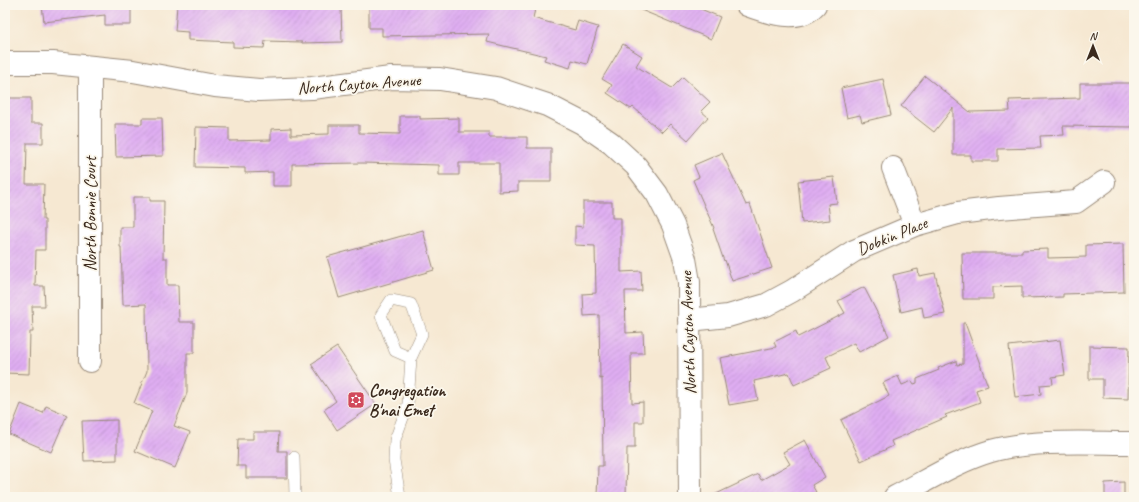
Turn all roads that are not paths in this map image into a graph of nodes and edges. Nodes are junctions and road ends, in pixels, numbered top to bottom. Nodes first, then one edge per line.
1 (747, 5) edge
2 (813, 7) edge
3 (5, 63) edge
4 (90, 66) junction
5 (893, 168) dead end
6 (1104, 182) dead end
7 (915, 225) junction
8 (689, 320) junction
9 (411, 358) junction
10 (90, 361) dead end
11 (1134, 443) edge
12 (294, 458) dead end
13 (294, 497) edge
14 (400, 497) edge
15 (690, 497) edge
16 (895, 497) edge

1 - 2 street
3 - 4 street, North Cayton Avenue
4 - 8 street, North Cayton Avenue
4 - 10 street, North Bonnie Court
5 - 7 street
6 - 7 street, Dobkin Place
7 - 8 street, Dobkin Place
8 - 15 street, North Cayton Avenue
9 - 9 lane
9 - 14 lane
11 - 16 street
12 - 13 lane

